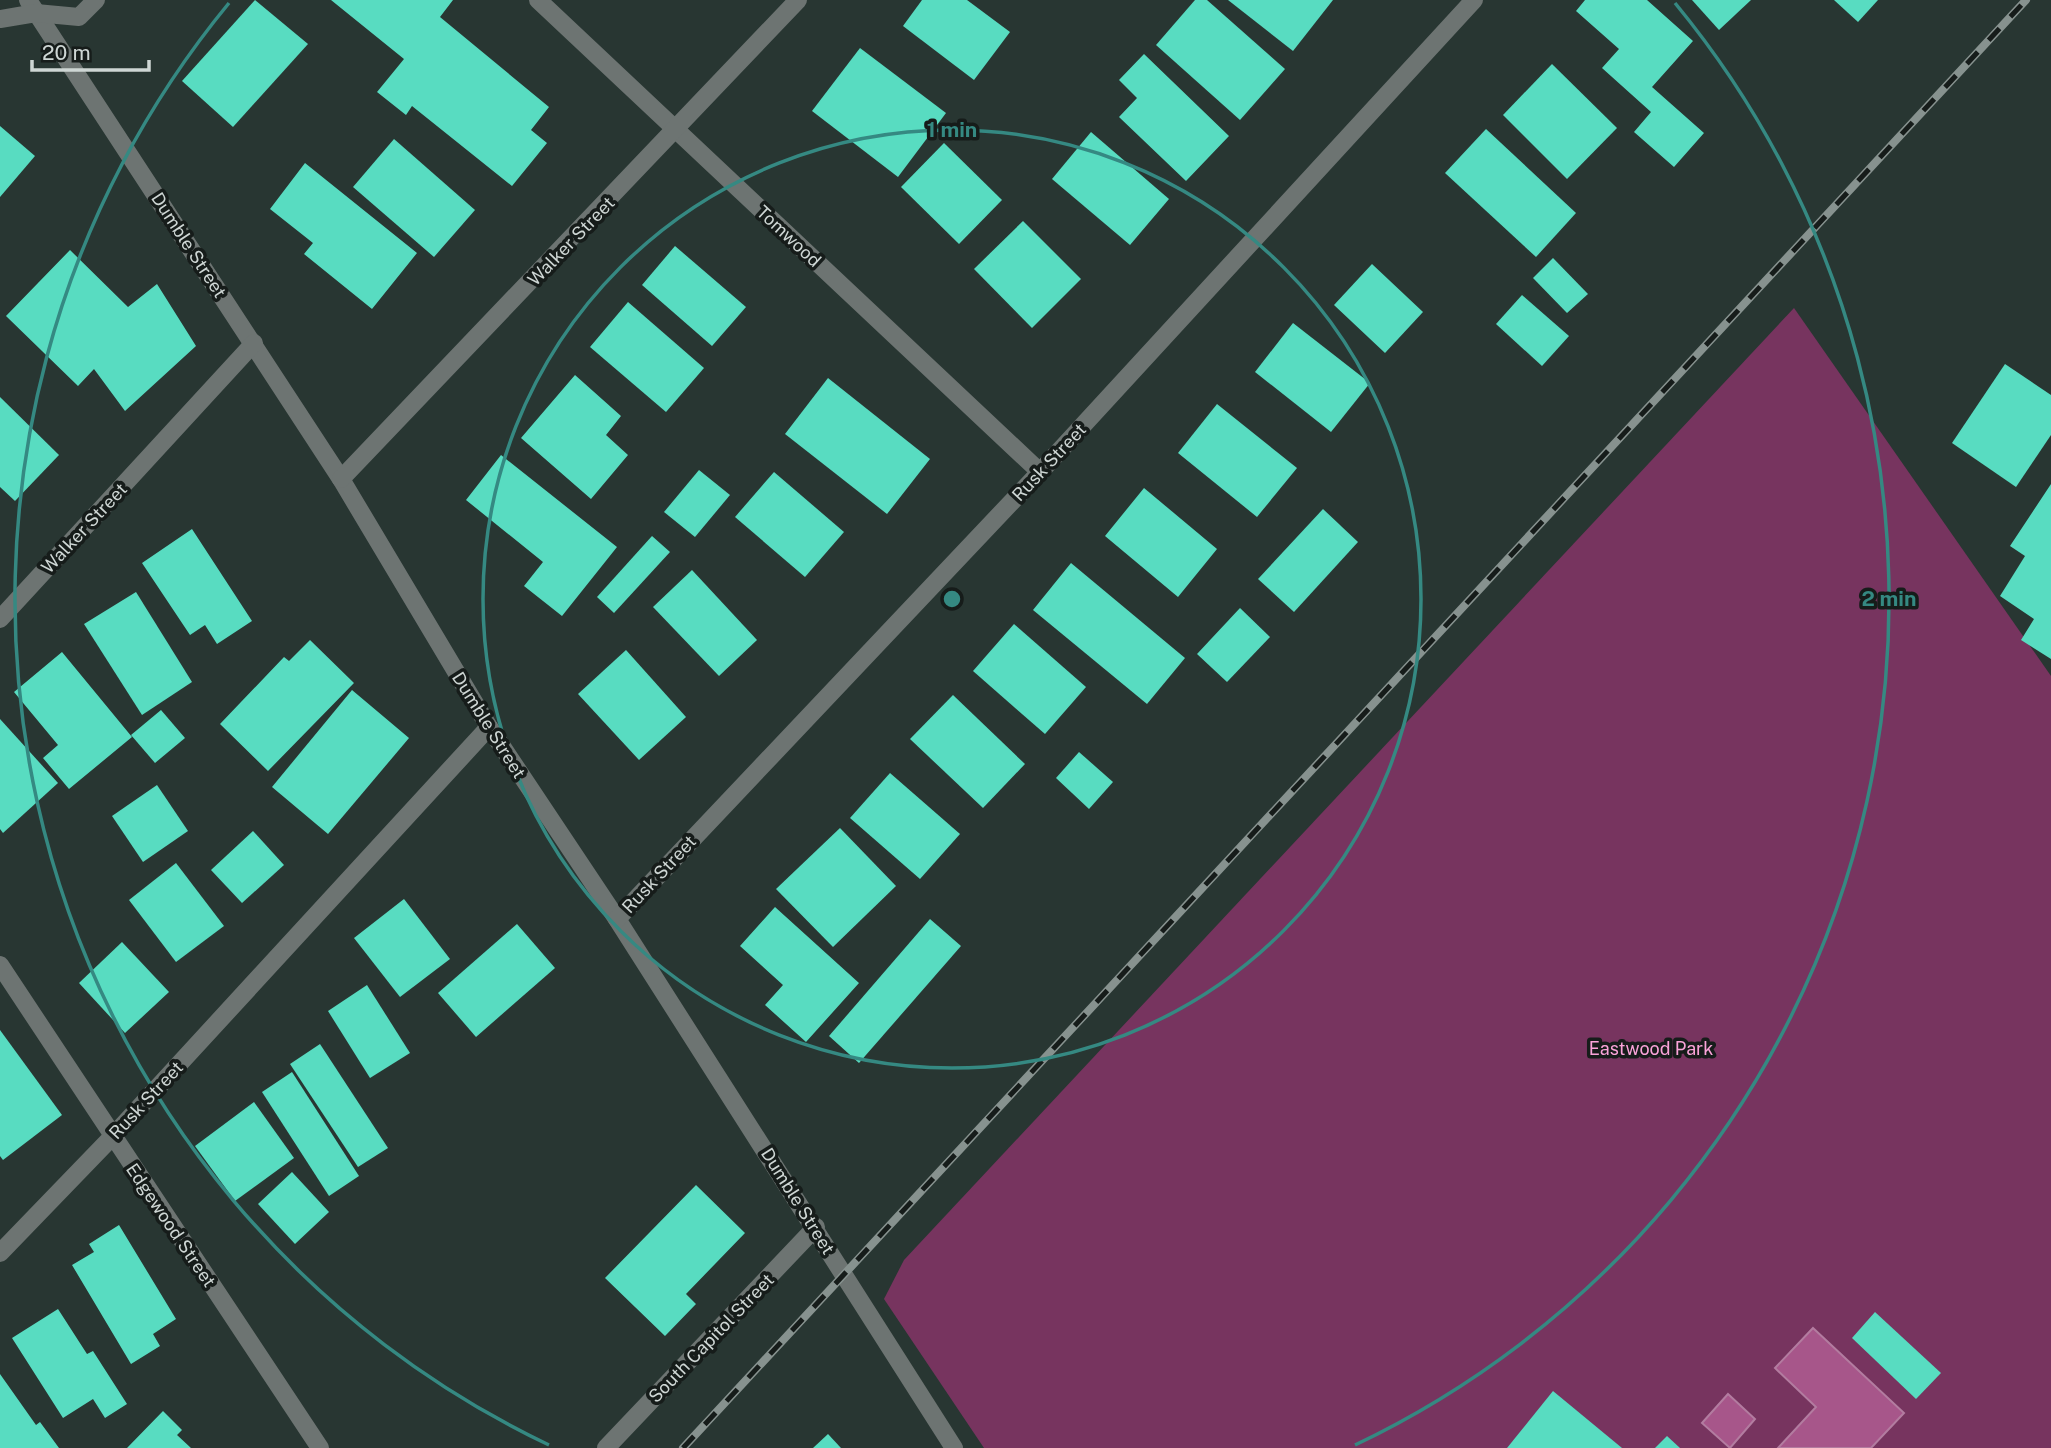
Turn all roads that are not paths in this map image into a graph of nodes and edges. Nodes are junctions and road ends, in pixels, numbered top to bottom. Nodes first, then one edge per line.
1 (96, 0) edge
2 (538, 0) edge
3 (798, 0) edge
4 (1474, 0) edge
5 (32, 7) edge
6 (0, 19) edge
7 (677, 131) junction
8 (254, 343) junction
9 (1040, 472) junction
10 (341, 479) junction
11 (0, 619) edge
12 (489, 727) junction
13 (617, 919) junction
14 (0, 965) edge
15 (112, 1137) junction
16 (816, 1227) junction
17 (0, 1252) edge
18 (320, 1448) edge
19 (606, 1448) edge
20 (954, 1448) edge

1 - 5 street
2 - 7 street, Tomwood
3 - 7 street, Walker Street
4 - 9 street, Rusk Street
5 - 6 street
5 - 8 street, Dumble Street
7 - 9 street, Tomwood
7 - 10 street, Walker Street
8 - 10 street, Dumble Street
8 - 11 street, Walker Street
9 - 13 street, Rusk Street
10 - 12 street, Dumble Street
12 - 13 street, Dumble Street
12 - 15 street, Rusk Street
13 - 16 street, Dumble Street
14 - 15 street, Edgewood Street
15 - 17 street, Rusk Street
15 - 18 street, Edgewood Street
16 - 19 street, South Capitol Street
16 - 20 street, Dumble Street

